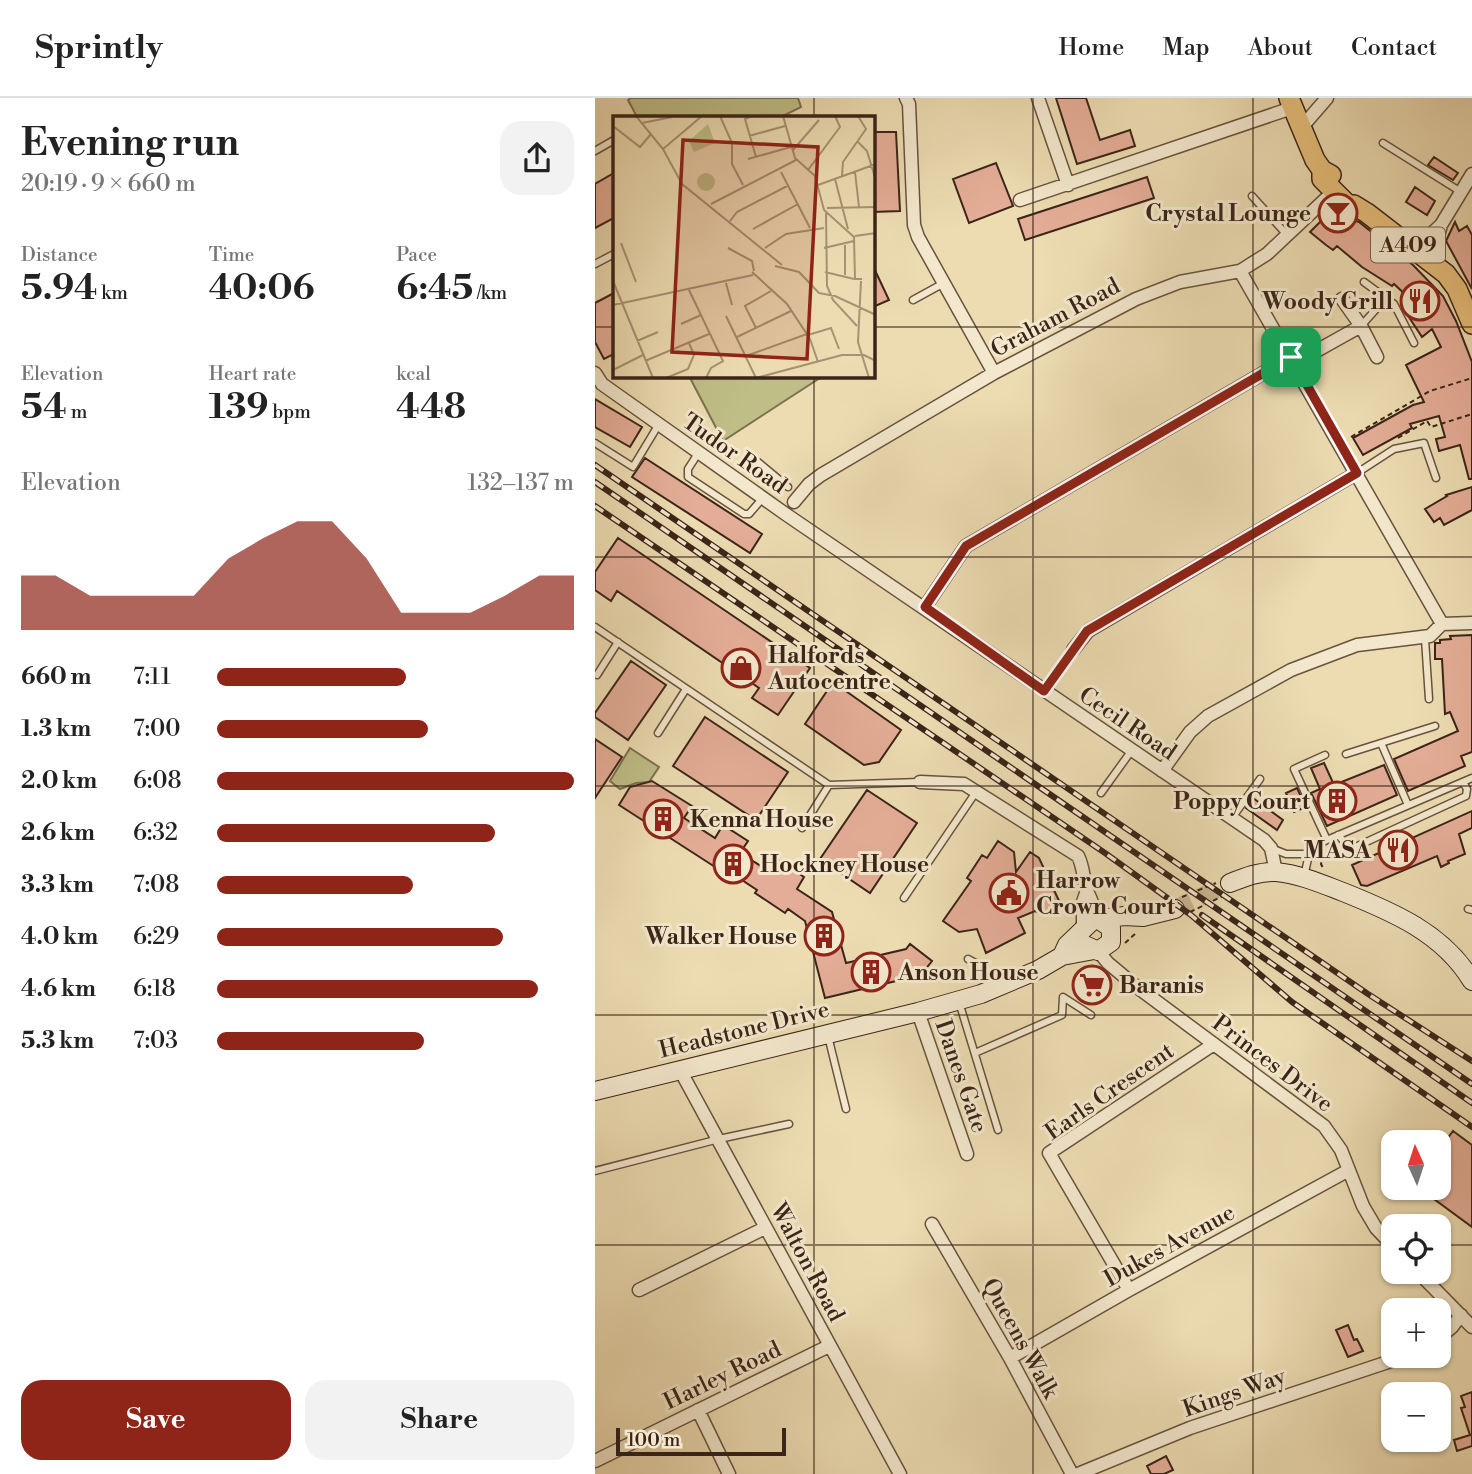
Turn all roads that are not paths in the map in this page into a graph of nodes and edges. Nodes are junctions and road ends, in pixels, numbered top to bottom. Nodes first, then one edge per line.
1 (906, 98) edge
2 (1038, 98) edge
3 (1327, 98) edge
4 (1291, 103) edge
5 (1301, 128) junction
6 (613, 141) edge
7 (1383, 143) dead end
8 (595, 151) edge
9 (1322, 170) junction
10 (1472, 174) edge
11 (1068, 185) junction
12 (1333, 192) junction
13 (1461, 192) junction
14 (1252, 196) dead end
15 (1020, 200) dead end
16 (1354, 205) junction
17 (1441, 225) junction
18 (1287, 235) junction
19 (1414, 250) junction
20 (613, 255) edge
21 (1431, 263) junction
22 (595, 264) edge
23 (1240, 271) junction
24 (1364, 282) dead end
25 (944, 283) junction
26 (1386, 298) junction
27 (1342, 299) dead end
28 (913, 300) dead end
29 (1472, 324) edge
30 (1361, 326) junction
31 (1414, 344) dead end
32 (1377, 357) dead end
33 (1292, 360) junction
34 (595, 373) edge
35 (994, 373) junction
36 (659, 424) junction
37 (595, 443) edge
38 (699, 452) junction
39 (758, 462) dead end
40 (1357, 473) junction
41 (1436, 478) dead end
42 (793, 495) joint
43 (764, 497) junction
44 (787, 515) joint
45 (925, 607) junction
46 (1472, 623) edge
47 (1442, 624) junction
48 (595, 627) edge
49 (1430, 636) junction
50 (618, 642) junction
51 (1073, 650) road end
52 (597, 675) edge
53 (686, 689) junction
54 (1429, 699) dead end
55 (1435, 726) dead end
56 (657, 733) dead end
57 (1381, 743) junction
58 (1132, 750) junction
59 (1346, 754) dead end
60 (1325, 755) dead end
61 (1161, 771) junction
62 (1472, 778) edge
63 (1260, 779) dead end
64 (920, 782) joint
65 (1464, 782) junction
66 (828, 785) junction
67 (976, 792) junction
68 (1101, 793) dead end
69 (1408, 805) junction
70 (1232, 818) junction
71 (802, 828) dead end
72 (1338, 835) junction
73 (1327, 840) junction
74 (1271, 848) junction
75 (1309, 854) junction
76 (1276, 872) junction
77 (1304, 878) junction
78 (1227, 881) tunnel mouth
79 (904, 898) dead end
80 (1177, 904) tunnel mouth
81 (1143, 917) junction
82 (1090, 925) junction
83 (1104, 945) junction
84 (1062, 956) junction
85 (968, 959) dead end
86 (1472, 981) edge
87 (993, 989) junction
88 (958, 1000) junction
89 (918, 1012) junction
90 (1091, 1015) dead end
91 (828, 1034) junction
92 (1214, 1044) junction
93 (975, 1053) junction
94 (680, 1070) junction
95 (595, 1091) edge
96 (846, 1109) dead end
97 (789, 1124) dead end
98 (998, 1130) dead end
99 (719, 1139) junction
100 (967, 1154) dead end
101 (1349, 1170) junction
102 (595, 1171) edge
103 (932, 1224) dead end
104 (765, 1228) junction
105 (1381, 1233) edge
106 (1430, 1284) edge
107 (639, 1290) dead end
108 (1129, 1290) junction
109 (1468, 1320) edge
110 (1451, 1328) edge
111 (829, 1346) junction
112 (1010, 1358) junction
113 (1381, 1364) edge
114 (698, 1410) junction
115 (595, 1461) edge
116 (729, 1474) edge
117 (900, 1474) edge
118 (1072, 1474) edge
119 (1078, 1474) edge

1 - 25 street
2 - 11 street
3 - 5 street
4 - 5 main road
4 - 11 street
5 - 9 main road
6 - 8 lane
7 - 13 lane
9 - 12 main road
9 - 16 main road
10 - 13 street
11 - 15 street
12 - 16 main road, A409
12 - 18 street, Graham Road
13 - 17 street
14 - 18 lane
16 - 19 main road, A409
17 - 19 street
17 - 21 street
18 - 23 street, Graham Road
19 - 21 main road, A409
20 - 22 lane
21 - 29 main road, A409
23 - 33 street
23 - 35 street, Graham Road
24 - 26 lane
25 - 28 lane
25 - 35 street
26 - 30 lane
26 - 31 lane
27 - 30 street
30 - 32 street
30 - 33 street
33 - 40 street
33 - 45 street
34 - 36 street, Tudor Road
35 - 42 street, Graham Road
36 - 37 lane
36 - 38 street, Tudor Road
38 - 43 street, Tudor Road
38 - 43 lane
39 - 42 lane
40 - 41 lane
40 - 47 street
40 - 51 street
43 - 44 street, Tudor Road
44 - 45 street, Cecil Road
45 - 58 street, Cecil Road
46 - 47 street
47 - 49 street
48 - 50 lane
49 - 54 lane
49 - 61 street
50 - 52 lane
50 - 53 lane
53 - 56 lane
53 - 66 lane
55 - 57 lane
57 - 59 lane
57 - 69 lane
58 - 61 street, Cecil Road
58 - 68 lane
60 - 73 lane
61 - 70 street, Cecil Road
62 - 65 lane
63 - 70 lane
64 - 66 lane
64 - 67 street
65 - 69 lane
65 - 72 lane
66 - 71 lane
67 - 79 lane
67 - 82 street
69 - 72 lane
70 - 74 street, Cecil Road
72 - 73 lane
73 - 75 lane
74 - 75 lane, Cecil Road
74 - 76 street
75 - 77 lane
76 - 77 street
76 - 78 street
77 - 86 street
80 - 81 street, Headstone Drive
81 - 82 street, Headstone Drive
81 - 83 street, Headstone Drive
82 - 83 street
82 - 83 street
82 - 84 street, Headstone Drive
83 - 84 street, Headstone Drive
83 - 92 street, Princes Drive
84 - 87 street, Headstone Drive
85 - 87 lane
87 - 88 street, Headstone Drive
88 - 89 street, Headstone Drive
88 - 93 lane
89 - 91 street, Headstone Drive
89 - 100 street, Danes Gate
90 - 93 lane
91 - 94 street, Headstone Drive
91 - 96 lane
92 - 101 street, Princes Drive
92 - 108 street, Earls Crescent
93 - 98 lane
94 - 95 street, Headstone Drive
94 - 99 street, Walton Road
97 - 99 lane
99 - 102 lane
99 - 104 street, Walton Road
101 - 105 street, Princes Drive
101 - 108 street, Dukes Avenue
103 - 112 street, Queens Walk
104 - 107 street
104 - 111 street, Walton Road
106 - 109 street
108 - 112 street, Dukes Avenue
109 - 110 street
111 - 114 street, Harley Road
111 - 117 street, Walton Road
112 - 118 street, Queens Walk
113 - 119 street, Kings Way
114 - 115 street, Harley Road
114 - 116 street

